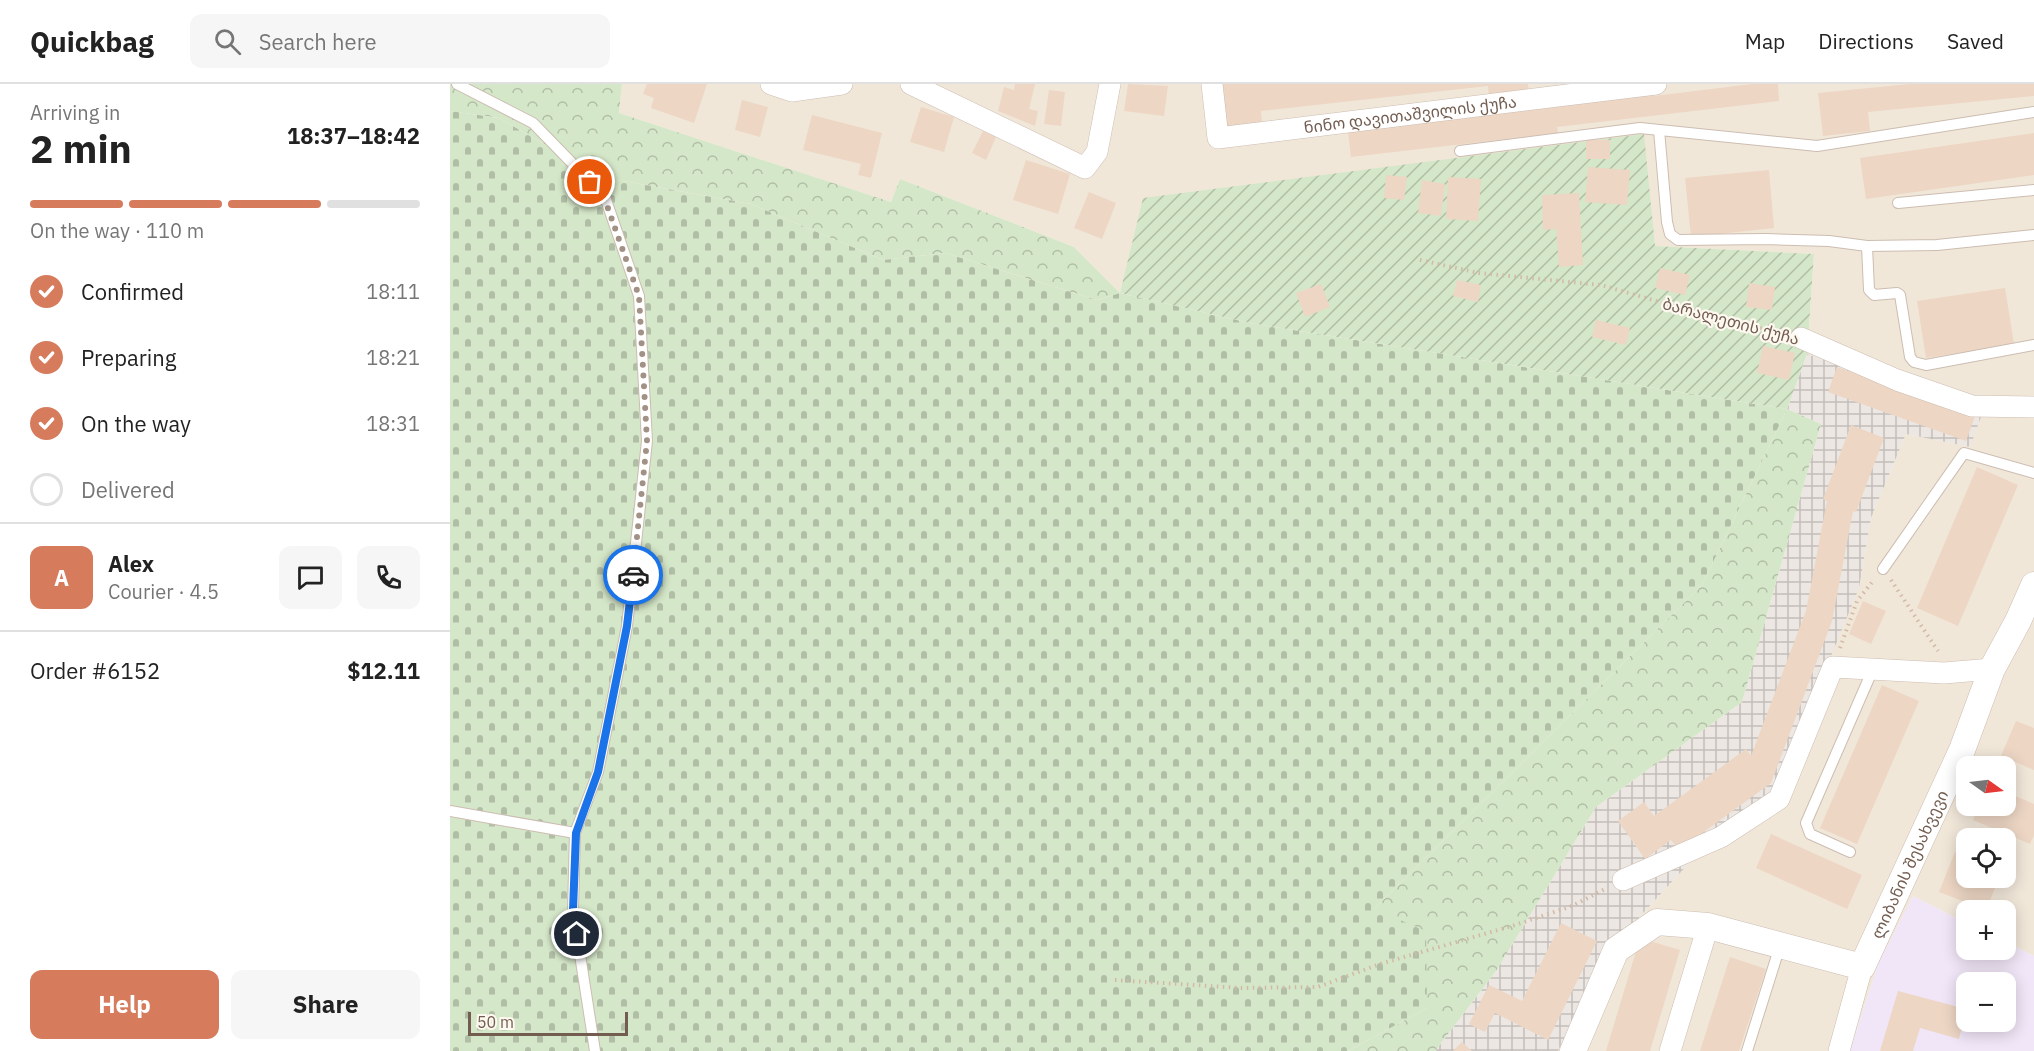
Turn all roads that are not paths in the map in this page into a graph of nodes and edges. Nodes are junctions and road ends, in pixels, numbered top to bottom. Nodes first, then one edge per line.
1 (457, 84) edge
2 (771, 84) edge
3 (842, 84) edge
4 (911, 84) edge
5 (1110, 84) edge
6 (1212, 84) edge
7 (1656, 84) edge
8 (1563, 89) edge
9 (2034, 112) edge
10 (1659, 130) junction
11 (1460, 151) dead end
12 (2034, 190) edge
13 (1898, 203) dead end
14 (2034, 235) edge
15 (1867, 246) junction
16 (1801, 338) road end
17 (2034, 345) edge
18 (2034, 407) edge
19 (2034, 473) edge
20 (1883, 569) road end
21 (2034, 585) edge
22 (1873, 669) junction
23 (1992, 669) junction
24 (450, 811) edge
25 (576, 833) junction
26 (1850, 852) dead end
27 (1623, 880) road end
28 (1708, 926) junction
29 (1780, 946) junction
30 (1862, 967) junction
31 (595, 1051) edge
32 (1573, 1051) edge
33 (1670, 1051) edge
34 (1746, 1051) edge
35 (1839, 1051) edge

1 - 25 lane
2 - 3 street
4 - 5 street
6 - 8 street, ნინო დავითაშვილის ქუჩა
7 - 8 street, ნინო დავითაშვილის ქუჩა
9 - 10 lane
10 - 11 lane
10 - 15 lane
12 - 13 lane
14 - 15 lane
15 - 17 lane
16 - 18 street, ბარალეთის ქუჩა
19 - 20 lane
21 - 23 street, ლიბანის შესახვევი
22 - 23 street
22 - 26 lane
22 - 27 street
23 - 30 street, ლიბანის შესახვევი
24 - 25 lane
25 - 31 lane
28 - 29 street
28 - 32 street
28 - 33 street
29 - 30 street
29 - 34 lane
30 - 35 street, ლიბანის შესახვევი

